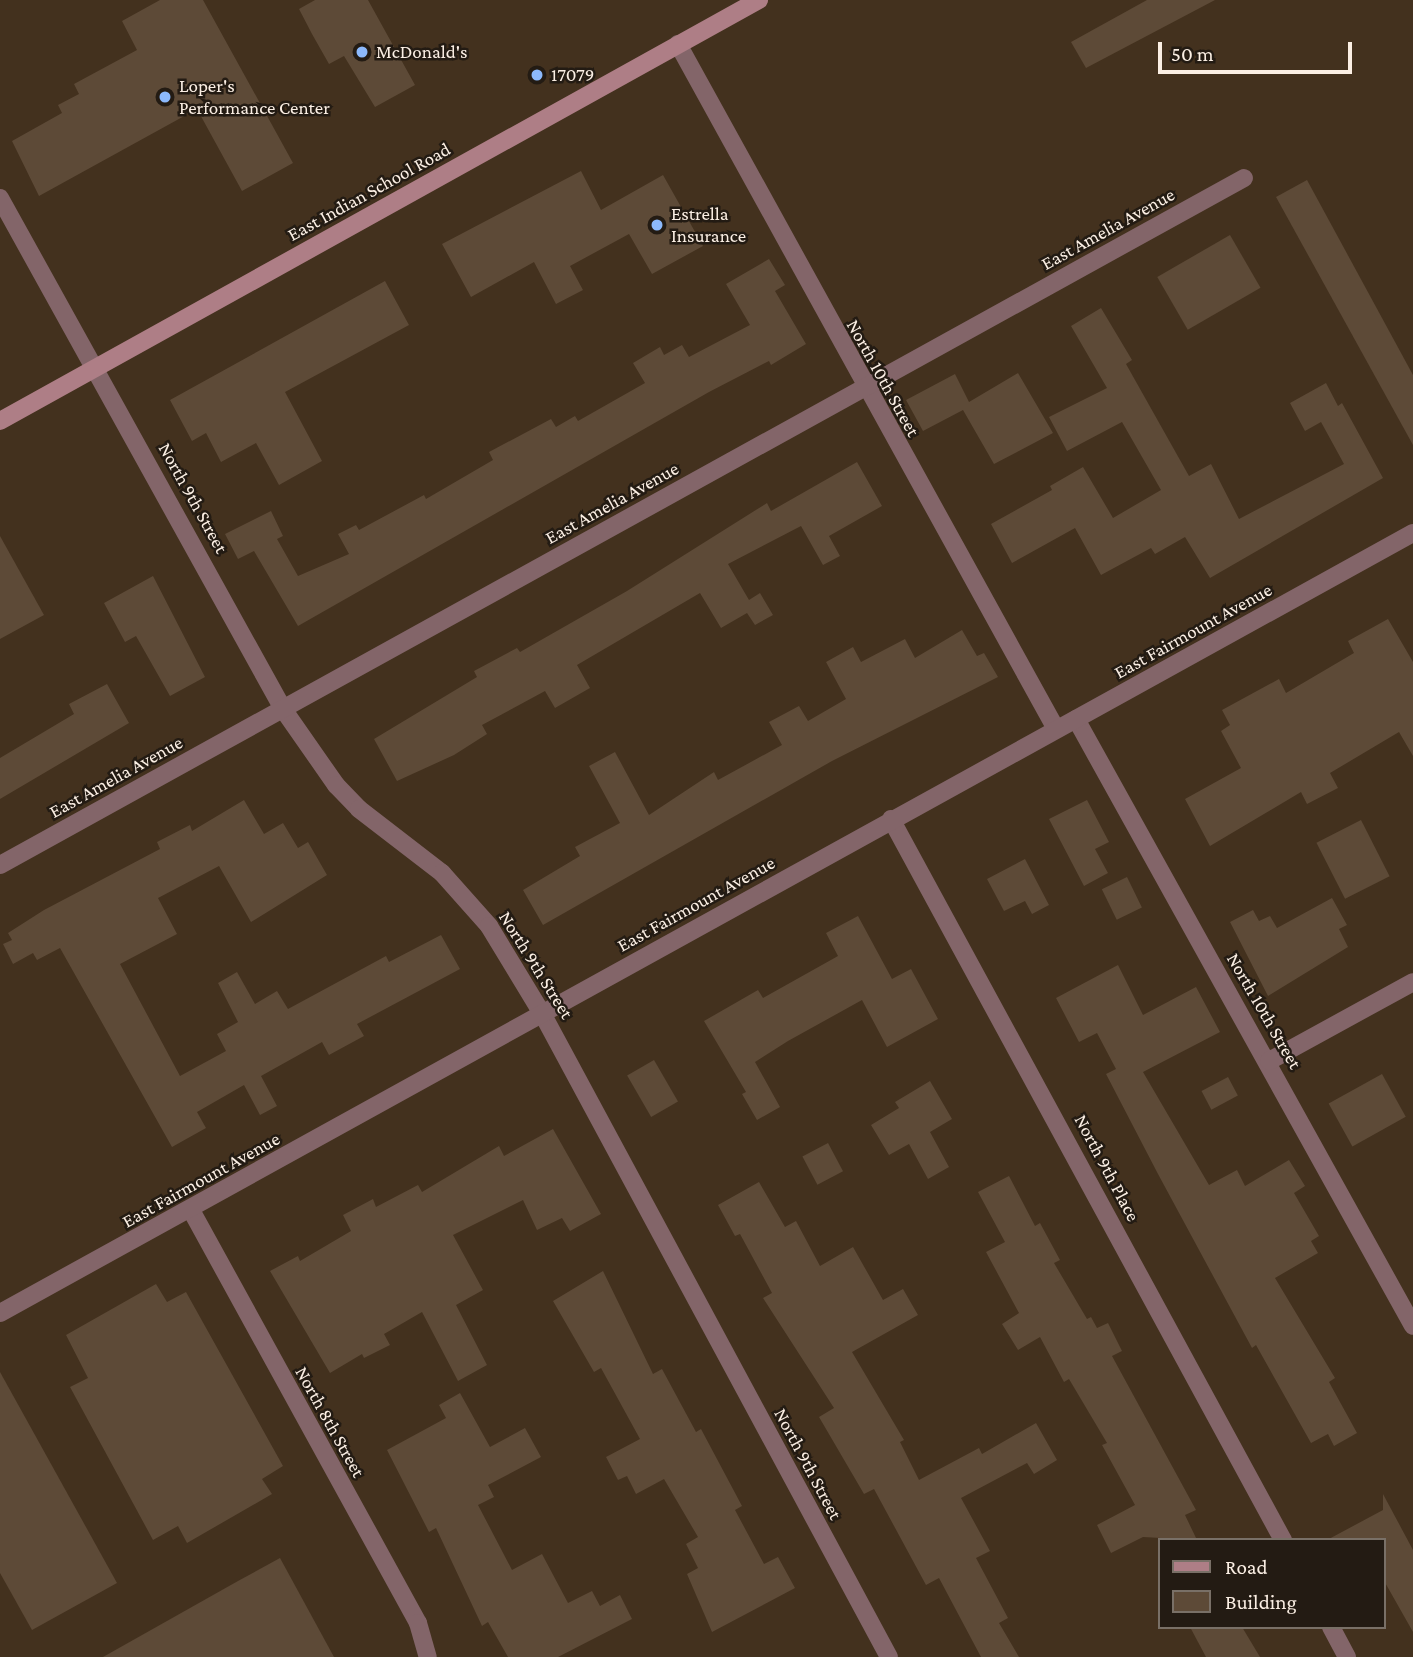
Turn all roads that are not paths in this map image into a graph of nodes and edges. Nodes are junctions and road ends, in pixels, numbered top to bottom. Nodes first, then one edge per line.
1 (759, 0) edge
2 (678, 44) junction
3 (1244, 177) dead end
4 (0, 198) edge
5 (97, 368) junction
6 (864, 387) junction
7 (0, 421) edge
8 (1413, 533) edge
9 (284, 709) junction
10 (1076, 719) junction
11 (1056, 729) junction
12 (891, 819) junction
13 (0, 865) edge
14 (1413, 982) edge
15 (543, 1014) junction
16 (1269, 1062) junction
17 (191, 1210) junction
18 (0, 1313) edge
19 (1413, 1326) edge
20 (1282, 1538) edge
21 (1332, 1629) edge
22 (428, 1657) edge
23 (889, 1657) edge
24 (1347, 1657) edge

1 - 2 main road, East Indian School Road
2 - 5 main road, East Indian School Road
2 - 6 street, North 10th Street
3 - 6 street, East Amelia Avenue
4 - 5 street, North 9th Street
5 - 7 main road, East Indian School Road
5 - 9 street, North 9th Street
6 - 9 street, East Amelia Avenue
6 - 11 street, North 10th Street
8 - 10 street, East Fairmount Avenue
9 - 13 street, East Amelia Avenue
9 - 15 street, North 9th Street
10 - 11 street, East Fairmount Avenue
10 - 16 street, North 10th Street
11 - 12 street, East Fairmount Avenue
12 - 15 street, East Fairmount Avenue
12 - 20 street, North 9th Place
14 - 16 street
15 - 17 street, East Fairmount Avenue
15 - 23 street, North 9th Street
16 - 19 street, North 10th Street
17 - 18 street, East Fairmount Avenue
17 - 22 street, North 8th Street
21 - 24 street

